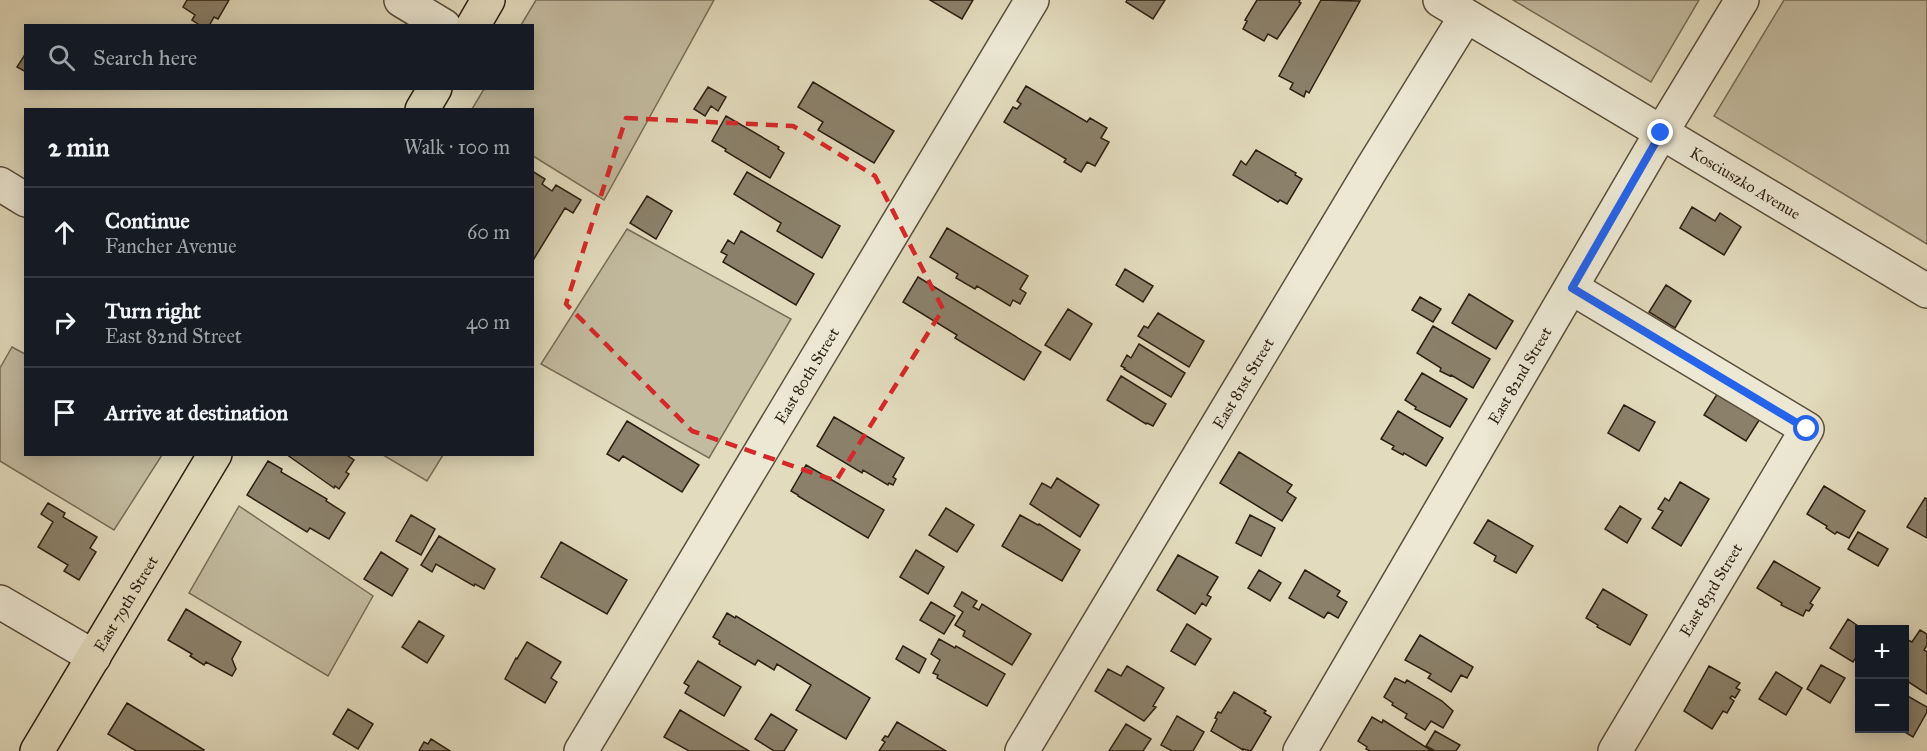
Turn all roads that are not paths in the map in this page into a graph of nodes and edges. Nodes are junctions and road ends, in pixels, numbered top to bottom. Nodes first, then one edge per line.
1 (401, 0) edge
2 (489, 0) edge
3 (1032, 0) edge
4 (1742, 0) edge
5 (1453, 8) edge
6 (441, 24) edge
7 (474, 24) edge
8 (434, 90) edge
9 (423, 108) edge
10 (1661, 133) junction
11 (0, 184) edge
12 (24, 199) edge
13 (1572, 288) junction
14 (1927, 291) edge
15 (213, 456) edge
16 (0, 602) edge
17 (94, 657) junction
18 (37, 751) edge
19 (581, 751) edge
20 (1022, 751) edge
21 (1300, 751) edge
22 (1615, 751) edge

1 - 6 street
2 - 7 main road
3 - 19 street, East 80th Street
4 - 10 street, East 82nd Street
5 - 10 street, Kosciuszko Avenue
5 - 20 street, East 81st Street
8 - 9 main road
10 - 13 street, East 82nd Street
10 - 14 street, Kosciuszko Avenue
11 - 12 street
13 - 21 street, East 82nd Street
13 - 22 street, East 83rd Street
15 - 17 main road, East 79th Street
16 - 17 street
17 - 18 main road, East 79th Street

